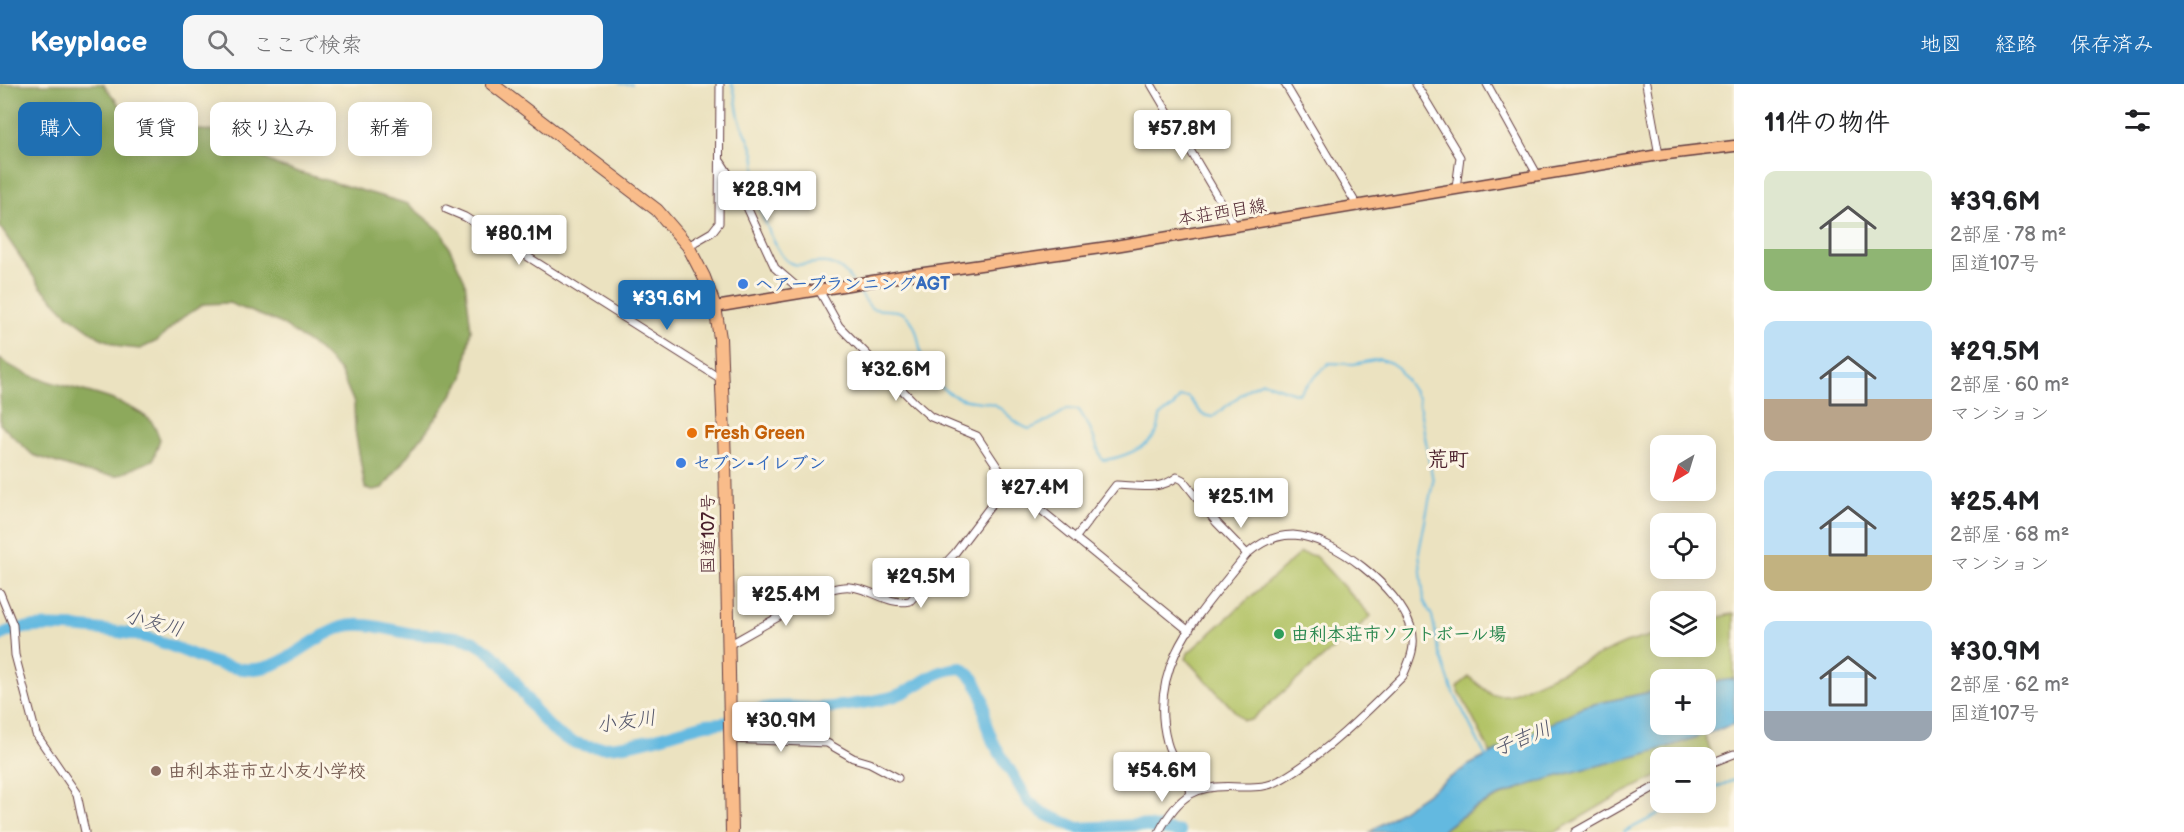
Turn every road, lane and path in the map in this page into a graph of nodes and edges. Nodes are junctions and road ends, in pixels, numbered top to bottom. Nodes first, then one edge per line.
1 (492, 84) edge
2 (720, 84) edge
3 (1151, 84) edge
4 (1285, 84) edge
5 (1416, 84) edge
6 (1487, 84) edge
7 (1646, 84) edge
8 (1734, 146) edge
9 (1659, 155) junction
10 (720, 161) junction
11 (1539, 176) junction
12 (1456, 188) junction
13 (1358, 207) junction
14 (446, 209) dead end
15 (1235, 226) junction
16 (688, 246) junction
17 (819, 290) junction
18 (803, 292) junction
19 (715, 307) junction
20 (721, 379) junction
21 (1008, 483) junction
22 (1076, 537) junction
23 (1247, 554) junction
24 (0, 593) edge
25 (1189, 631) junction
26 (727, 646) junction
27 (730, 735) junction
28 (1734, 754) edge
29 (1716, 761) edge
30 (898, 778) dead end
31 (1650, 790) edge
32 (1190, 792) junction
33 (86, 832) edge
34 (732, 832) edge
35 (1159, 832) edge
36 (1575, 832) edge

1 - 16 highway, 国道107号
2 - 10 street
3 - 15 street
4 - 13 street
5 - 12 street
6 - 11 street
7 - 9 street
8 - 9 main road, 本荘西目線
9 - 11 main road, 本荘西目線
10 - 16 street
10 - 18 street
11 - 12 main road, 本荘西目線
12 - 13 main road, 本荘西目線
13 - 15 main road, 本荘西目線
14 - 20 street
15 - 17 main road, 本荘西目線
16 - 19 highway, 国道107号
17 - 18 main road, 本荘西目線
17 - 21 street
18 - 19 main road, 本荘西目線
19 - 20 highway, 国道107号
20 - 26 highway, 国道107号
21 - 22 street
21 - 26 street
22 - 23 street
22 - 25 street
23 - 25 street
23 - 32 street
24 - 33 street
25 - 32 street
26 - 27 highway, 国道107号
27 - 30 street
27 - 34 highway, 国道107号
28 - 29 street
31 - 36 street
32 - 35 street

